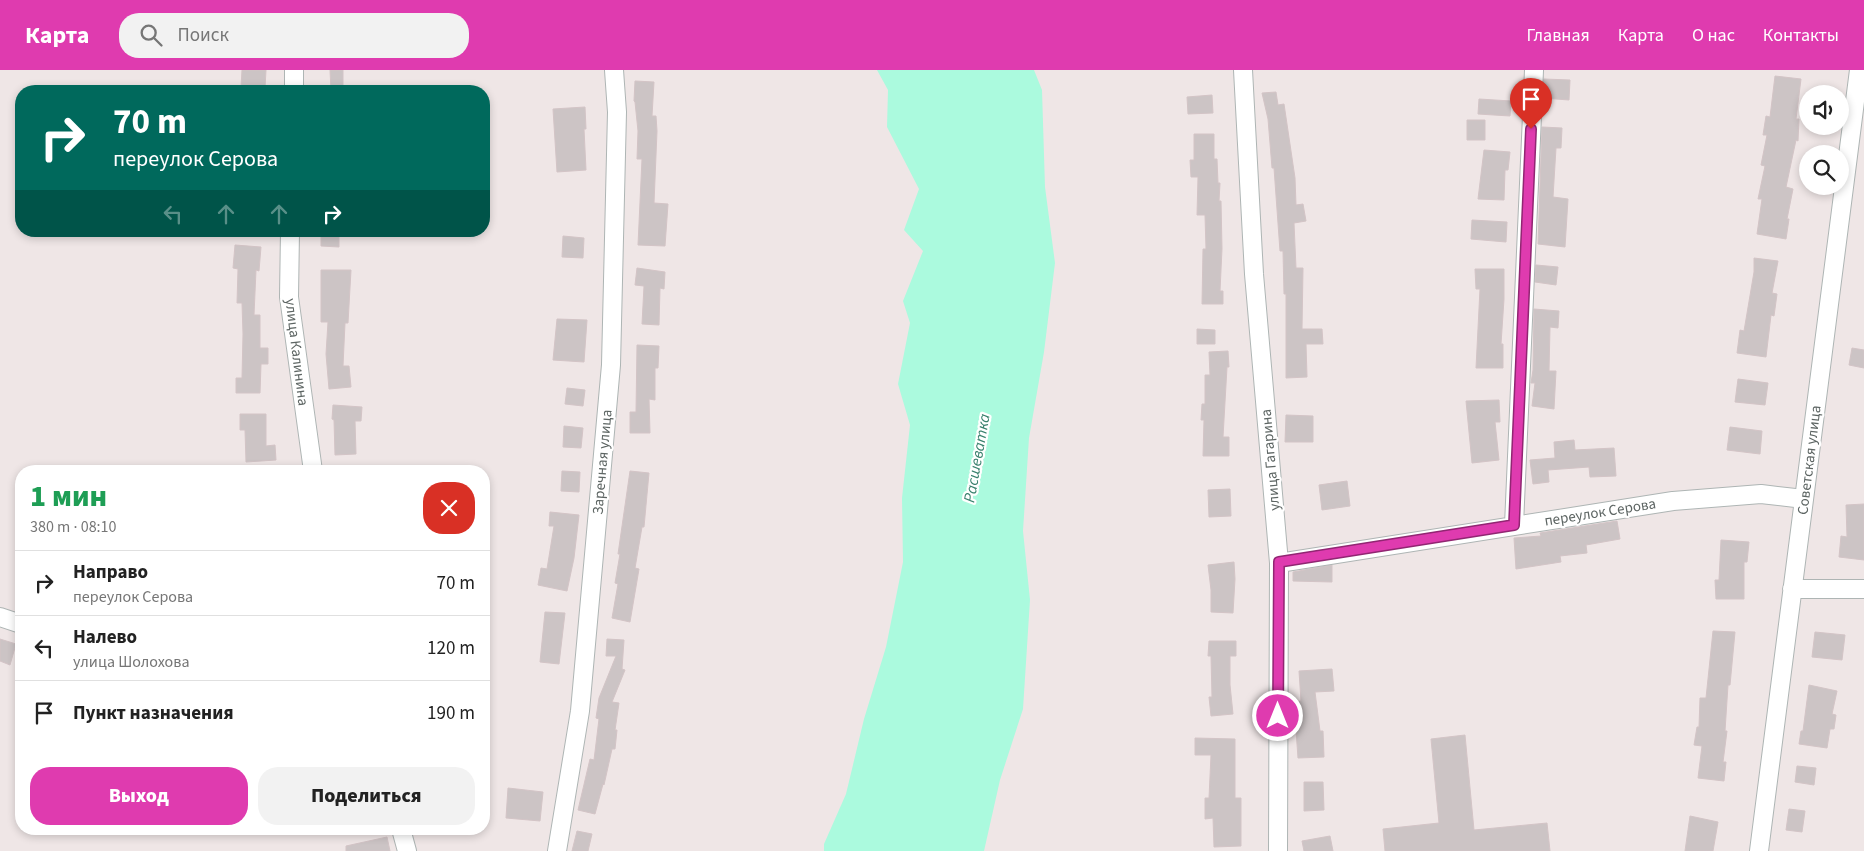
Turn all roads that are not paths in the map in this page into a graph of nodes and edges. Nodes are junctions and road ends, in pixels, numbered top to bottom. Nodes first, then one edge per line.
1 (294, 70) edge
2 (614, 70) edge
3 (1244, 70) edge
4 (1534, 70) edge
5 (1860, 70) edge
6 (294, 85) edge
7 (290, 237) edge
8 (312, 465) edge
9 (1804, 499) junction
10 (1514, 525) junction
11 (1279, 562) junction
12 (1792, 589) junction
13 (1864, 589) edge
14 (0, 617) edge
15 (15, 622) edge
16 (403, 835) edge
17 (407, 851) edge
18 (558, 851) edge
19 (1278, 851) edge
20 (1759, 851) edge

1 - 6 street
2 - 18 street, Заречная улица
3 - 11 street, улица Гагарина
4 - 10 street
5 - 9 street, Советская улица
7 - 8 street, улица Калинина
9 - 10 street, переулок Серова
9 - 12 street, Советская улица
10 - 11 street, переулок Серова
11 - 19 street, улица Гагарина
12 - 13 street
12 - 20 street, Советская улица
14 - 15 street
16 - 17 street

